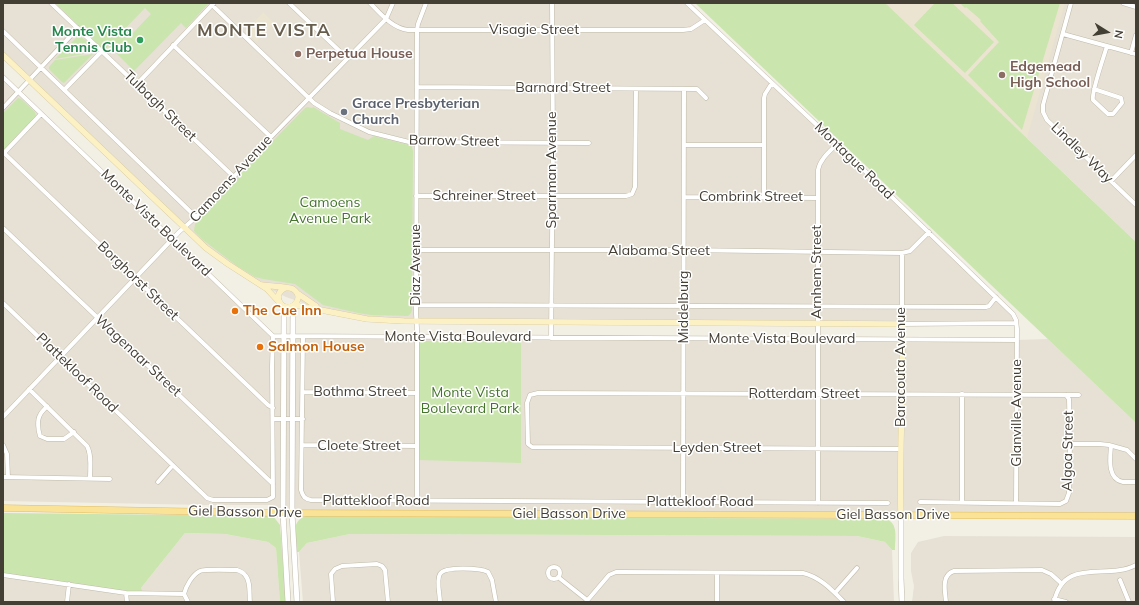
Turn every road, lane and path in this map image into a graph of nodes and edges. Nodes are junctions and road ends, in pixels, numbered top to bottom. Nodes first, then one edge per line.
1 (51, 3) edge
2 (289, 3) edge
3 (370, 3) edge
4 (393, 3) edge
5 (426, 3) edge
6 (552, 3) edge
7 (687, 3) edge
8 (1071, 3) edge
9 (1123, 3) edge
10 (213, 4) edge
11 (1136, 7) edge
12 (386, 19) junction
13 (705, 20) junction
14 (78, 28) junction
15 (417, 30) junction
16 (553, 30) junction
17 (3, 31) edge
18 (1063, 34) junction
19 (1136, 36) edge
20 (174, 45) junction
21 (1107, 46) junction
22 (102, 51) junction
23 (1131, 53) junction
24 (1136, 54) edge
25 (3, 55) edge
26 (347, 58) junction
27 (41, 68) junction
28 (3, 77) edge
29 (30, 80) junction
30 (772, 83) junction
31 (137, 84) junction
32 (417, 87) junction
33 (553, 88) junction
34 (636, 89) junction
35 (684, 89) junction
36 (1094, 89) junction
37 (64, 90) junction
38 (18, 91) junction
39 (309, 98) junction
40 (706, 98) dead end
41 (3, 108) edge
42 (41, 114) junction
43 (271, 137) junction
44 (417, 142) junction
45 (553, 143) junction
46 (589, 143) dead end
47 (685, 144) junction
48 (838, 144) junction
49 (763, 145) junction
50 (4, 154) edge
51 (1136, 155) edge
52 (234, 177) junction
53 (1111, 181) junction
54 (416, 196) junction
55 (552, 197) junction
56 (685, 197) junction
57 (764, 197) junction
58 (817, 198) junction
59 (1136, 205) edge
60 (196, 217) junction
61 (3, 228) edge
62 (184, 228) junction
63 (929, 232) junction
64 (173, 240) junction
65 (416, 250) junction
66 (552, 250) junction
67 (684, 250) junction
68 (818, 252) junction
69 (902, 253) junction
70 (136, 279) junction
71 (260, 284) junction
72 (285, 288) junction
73 (297, 293) junction
74 (996, 297) junction
75 (279, 302) junction
76 (3, 303) edge
77 (416, 305) junction
78 (551, 305) junction
79 (294, 306) junction
80 (684, 306) junction
81 (818, 306) junction
82 (285, 307) junction
83 (902, 307) junction
84 (326, 310) junction
85 (97, 318) junction
86 (416, 321) junction
87 (551, 322) junction
88 (684, 322) junction
89 (817, 323) junction
90 (1016, 323) junction
91 (902, 324) junction
92 (273, 336) junction
93 (284, 336) junction
94 (293, 337) junction
95 (303, 337) junction
96 (417, 337) junction
97 (551, 338) junction
98 (684, 338) junction
99 (817, 339) junction
100 (902, 339) junction
101 (1017, 340) junction
102 (60, 357) junction
103 (29, 389) junction
104 (303, 392) junction
105 (417, 393) junction
106 (684, 394) junction
107 (817, 394) junction
108 (901, 394) junction
109 (962, 394) junction
110 (1016, 395) junction
111 (1066, 395) junction
112 (1079, 395) dead end
113 (47, 406) junction
114 (272, 408) junction
115 (3, 417) edge
116 (273, 419) junction
117 (283, 419) junction
118 (293, 419) junction
119 (303, 419) junction
120 (74, 432) junction
121 (1070, 444) junction
122 (3, 445) edge
123 (302, 445) junction
124 (417, 446) junction
125 (1110, 446) junction
126 (532, 447) joint
127 (683, 448) junction
128 (817, 448) junction
129 (901, 449) junction
130 (1136, 459) edge
131 (173, 465) junction
132 (3, 477) edge
133 (8, 477) junction
134 (90, 478) junction
135 (110, 479) dead end
136 (158, 482) dead end
137 (1136, 482) edge
138 (273, 484) junction
139 (417, 500) junction
140 (683, 502) junction
141 (920, 502) dead end
142 (962, 502) junction
143 (818, 503) junction
144 (888, 503) dead end
145 (1016, 503) junction
146 (3, 508) edge
147 (283, 513) junction
148 (292, 513) junction
149 (901, 516) junction
150 (1136, 516) edge
151 (1136, 566) edge
152 (857, 568) dead end
153 (716, 573) junction
154 (3, 575) edge
155 (558, 576) dead end
156 (1120, 580) dead end
157 (1061, 583) junction
158 (69, 584) junction
159 (126, 593) junction
160 (835, 593) junction
161 (184, 594) junction
162 (587, 601) edge
163 (1054, 601) edge
164 (67, 602) edge
165 (127, 602) edge
166 (188, 602) edge
167 (250, 602) edge
168 (288, 602) edge
169 (297, 602) edge
170 (333, 602) edge
171 (388, 602) edge
172 (440, 602) edge
173 (496, 602) edge
174 (716, 602) edge
175 (844, 602) edge
176 (902, 602) edge
177 (946, 602) edge
178 (1066, 602) edge
179 (1129, 602) edge

1 - 14 street, Tulbagh Street
2 - 26 street
3 - 12 street, Visagie Street
4 - 12 street
5 - 15 street, Diaz Avenue
6 - 16 street, Sparrman Avenue
7 - 13 street, Montague Road
8 - 18 street, Lindley Way
9 - 11 street
10 - 20 street
10 - 39 street, Barrow Street
12 - 15 street, Visagie Street
12 - 26 street, Camoens Avenue
13 - 16 street, Visagie Street
13 - 30 street, Montague Road
14 - 22 street, Tulbagh Street
14 - 27 street
15 - 16 street, Visagie Street
15 - 32 street, Diaz Avenue
16 - 33 street, Sparrman Avenue
17 - 27 street
18 - 21 street
18 - 53 street, Lindley Way
19 - 23 street
20 - 31 street
20 - 43 street
21 - 23 street
21 - 36 street
22 - 31 street, Tulbagh Street
22 - 37 street
23 - 24 street
25 - 29 main road, Monte Vista Boulevard
26 - 39 street, Camoens Avenue
27 - 29 street
27 - 37 street
28 - 38 street, Monte Vista Boulevard
29 - 38 street
29 - 62 main road, Monte Vista Boulevard
30 - 48 street, Montague Road
30 - 49 street
31 - 52 street, Tulbagh Street
32 - 33 street, Barnard Street
32 - 44 street, Diaz Avenue
33 - 34 street, Barnard Street
33 - 45 street, Sparrman Avenue
34 - 35 street, Barnard Street
34 - 55 street, Schreiner Street
35 - 40 street, Barnard Street
35 - 47 street, Middelburg
36 - 36 street
37 - 60 street
38 - 41 street
38 - 42 street, Monte Vista Boulevard
39 - 43 street, Camoens Avenue
39 - 44 street, Barrow Street
42 - 50 street
42 - 64 street, Monte Vista Boulevard
43 - 52 street, Camoens Avenue
44 - 45 street, Barrow Street
44 - 54 street, Diaz Avenue
45 - 46 street, Barrow Street
45 - 55 street, Sparrman Avenue
47 - 49 street
47 - 56 street, Middelburg
48 - 58 street, Arnhem Street
48 - 63 street, Montague Road
49 - 57 street
50 - 70 street, Borghorst Street
51 - 53 street
52 - 60 street, Camoens Avenue
53 - 59 street, Lindley Way
54 - 55 street, Schreiner Street
54 - 65 street, Diaz Avenue
55 - 66 street, Sparrman Avenue
56 - 57 street, Combrink Street
56 - 67 street, Middelburg
57 - 58 street, Combrink Street
58 - 68 street, Arnhem Street
60 - 62 street, Camoens Avenue
61 - 85 street, Wagenaar Street
62 - 64 street, Camoens Avenue
62 - 71 main road, Monte Vista Boulevard
63 - 69 street
63 - 74 street, Montague Road
64 - 70 street, Camoens Avenue
64 - 92 street, Monte Vista Boulevard
65 - 66 street, Alabama Street
65 - 77 street, Diaz Avenue
66 - 67 street, Alabama Street
66 - 78 street, Sparrman Avenue
67 - 68 street, Alabama Street
67 - 80 street, Middelburg
68 - 69 street, Alabama Street
68 - 81 street, Arnhem Street
69 - 83 street, Baracouta Avenue
70 - 85 street, Camoens Avenue
70 - 114 street, Borghorst Street
71 - 72 main road, Monte Vista Boulevard
71 - 75 main road, Monte Vista Boulevard
72 - 73 main road
72 - 75 main road
73 - 79 main road
73 - 84 main road, Monte Vista Boulevard
74 - 83 street
74 - 90 street, Montague Road
75 - 82 main road
76 - 102 street, Plattekloof Road
77 - 78 street
77 - 86 street, Diaz Avenue
78 - 80 street
78 - 87 street, Sparrman Avenue
79 - 82 main road
79 - 84 main road, Monte Vista Boulevard
79 - 94 street
80 - 81 street
80 - 88 street, Middelburg
81 - 83 street
81 - 89 street, Arnhem Street
82 - 93 street
83 - 91 street, Baracouta Avenue
84 - 86 main road, Monte Vista Boulevard
85 - 102 street, Camoens Avenue
85 - 138 street, Wagenaar Street
86 - 87 main road, Monte Vista Boulevard
86 - 96 street, Diaz Avenue
87 - 88 main road, Monte Vista Boulevard
87 - 97 street, Sparrman Avenue
88 - 89 main road, Monte Vista Boulevard
88 - 98 street, Middelburg
89 - 91 main road, Monte Vista Boulevard
89 - 99 street, Arnhem Street
90 - 91 street, Monte Vista Boulevard
90 - 101 street, Glanville Avenue
91 - 100 main road, Baracouta Avenue
92 - 93 street, Monte Vista Boulevard
92 - 114 street
93 - 94 street, Monte Vista Boulevard
93 - 117 street
94 - 95 street, Monte Vista Boulevard
94 - 118 street
95 - 96 street, Monte Vista Boulevard
95 - 104 street
96 - 97 street, Monte Vista Boulevard
96 - 105 street, Diaz Avenue
97 - 98 street, Monte Vista Boulevard
98 - 99 street, Monte Vista Boulevard
98 - 106 street, Middelburg
99 - 100 street, Monte Vista Boulevard
99 - 107 street, Arnhem Street
100 - 101 street, Monte Vista Boulevard
100 - 108 main road, Baracouta Avenue
101 - 110 street, Glanville Avenue
102 - 103 street, Camoens Avenue
102 - 131 street, Plattekloof Road
103 - 113 street
103 - 115 street, Camoens Avenue
104 - 105 street, Bothma Street
104 - 119 street
105 - 124 street, Diaz Avenue
106 - 107 street, Rotterdam Street
106 - 126 street, Rotterdam Street
106 - 127 street, Middelburg
107 - 108 street, Rotterdam Street
107 - 128 street, Arnhem Street
108 - 109 street, Rotterdam Street
108 - 129 main road, Baracouta Avenue
109 - 110 street, Rotterdam Street
109 - 142 street
110 - 111 street, Rotterdam Street
110 - 145 street, Glanville Avenue
111 - 112 street, Rotterdam Street
111 - 121 street, Algoa Street
113 - 120 street
113 - 120 street
114 - 116 street
116 - 117 street
116 - 138 street
117 - 118 street
117 - 147 street
118 - 119 street
118 - 148 street
119 - 123 street
120 - 134 street
121 - 125 street
121 - 145 street, Algoa Street
122 - 133 street
123 - 124 street, Cloete Street
123 - 139 street, Plattekloof Road
124 - 139 street, Diaz Avenue
125 - 130 street
125 - 137 street
126 - 127 street, Leyden Street
127 - 128 street, Leyden Street
127 - 140 street, Middelburg
128 - 129 street, Leyden Street
128 - 143 street, Arnhem Street
129 - 149 main road, Baracouta Avenue
131 - 136 street
131 - 138 street, Plattekloof Road
132 - 133 street
133 - 134 street
134 - 135 street
139 - 140 street, Plattekloof Road
140 - 143 street, Plattekloof Road
141 - 142 street
142 - 145 street
143 - 144 street, Plattekloof Road
146 - 147 main road, Giel Basson Drive
147 - 148 main road, Giel Basson Drive
147 - 168 street
148 - 149 main road, Giel Basson Drive
148 - 169 street
149 - 150 main road, Giel Basson Drive
149 - 176 street
151 - 157 street
152 - 160 street
153 - 160 street
153 - 162 street
153 - 174 street
154 - 158 street
155 - 162 street
156 - 179 street
157 - 163 street
157 - 177 street
158 - 159 street
158 - 164 street
159 - 161 street
159 - 165 street
160 - 175 street
161 - 166 street
161 - 167 street
163 - 178 street
170 - 171 street
172 - 173 street

